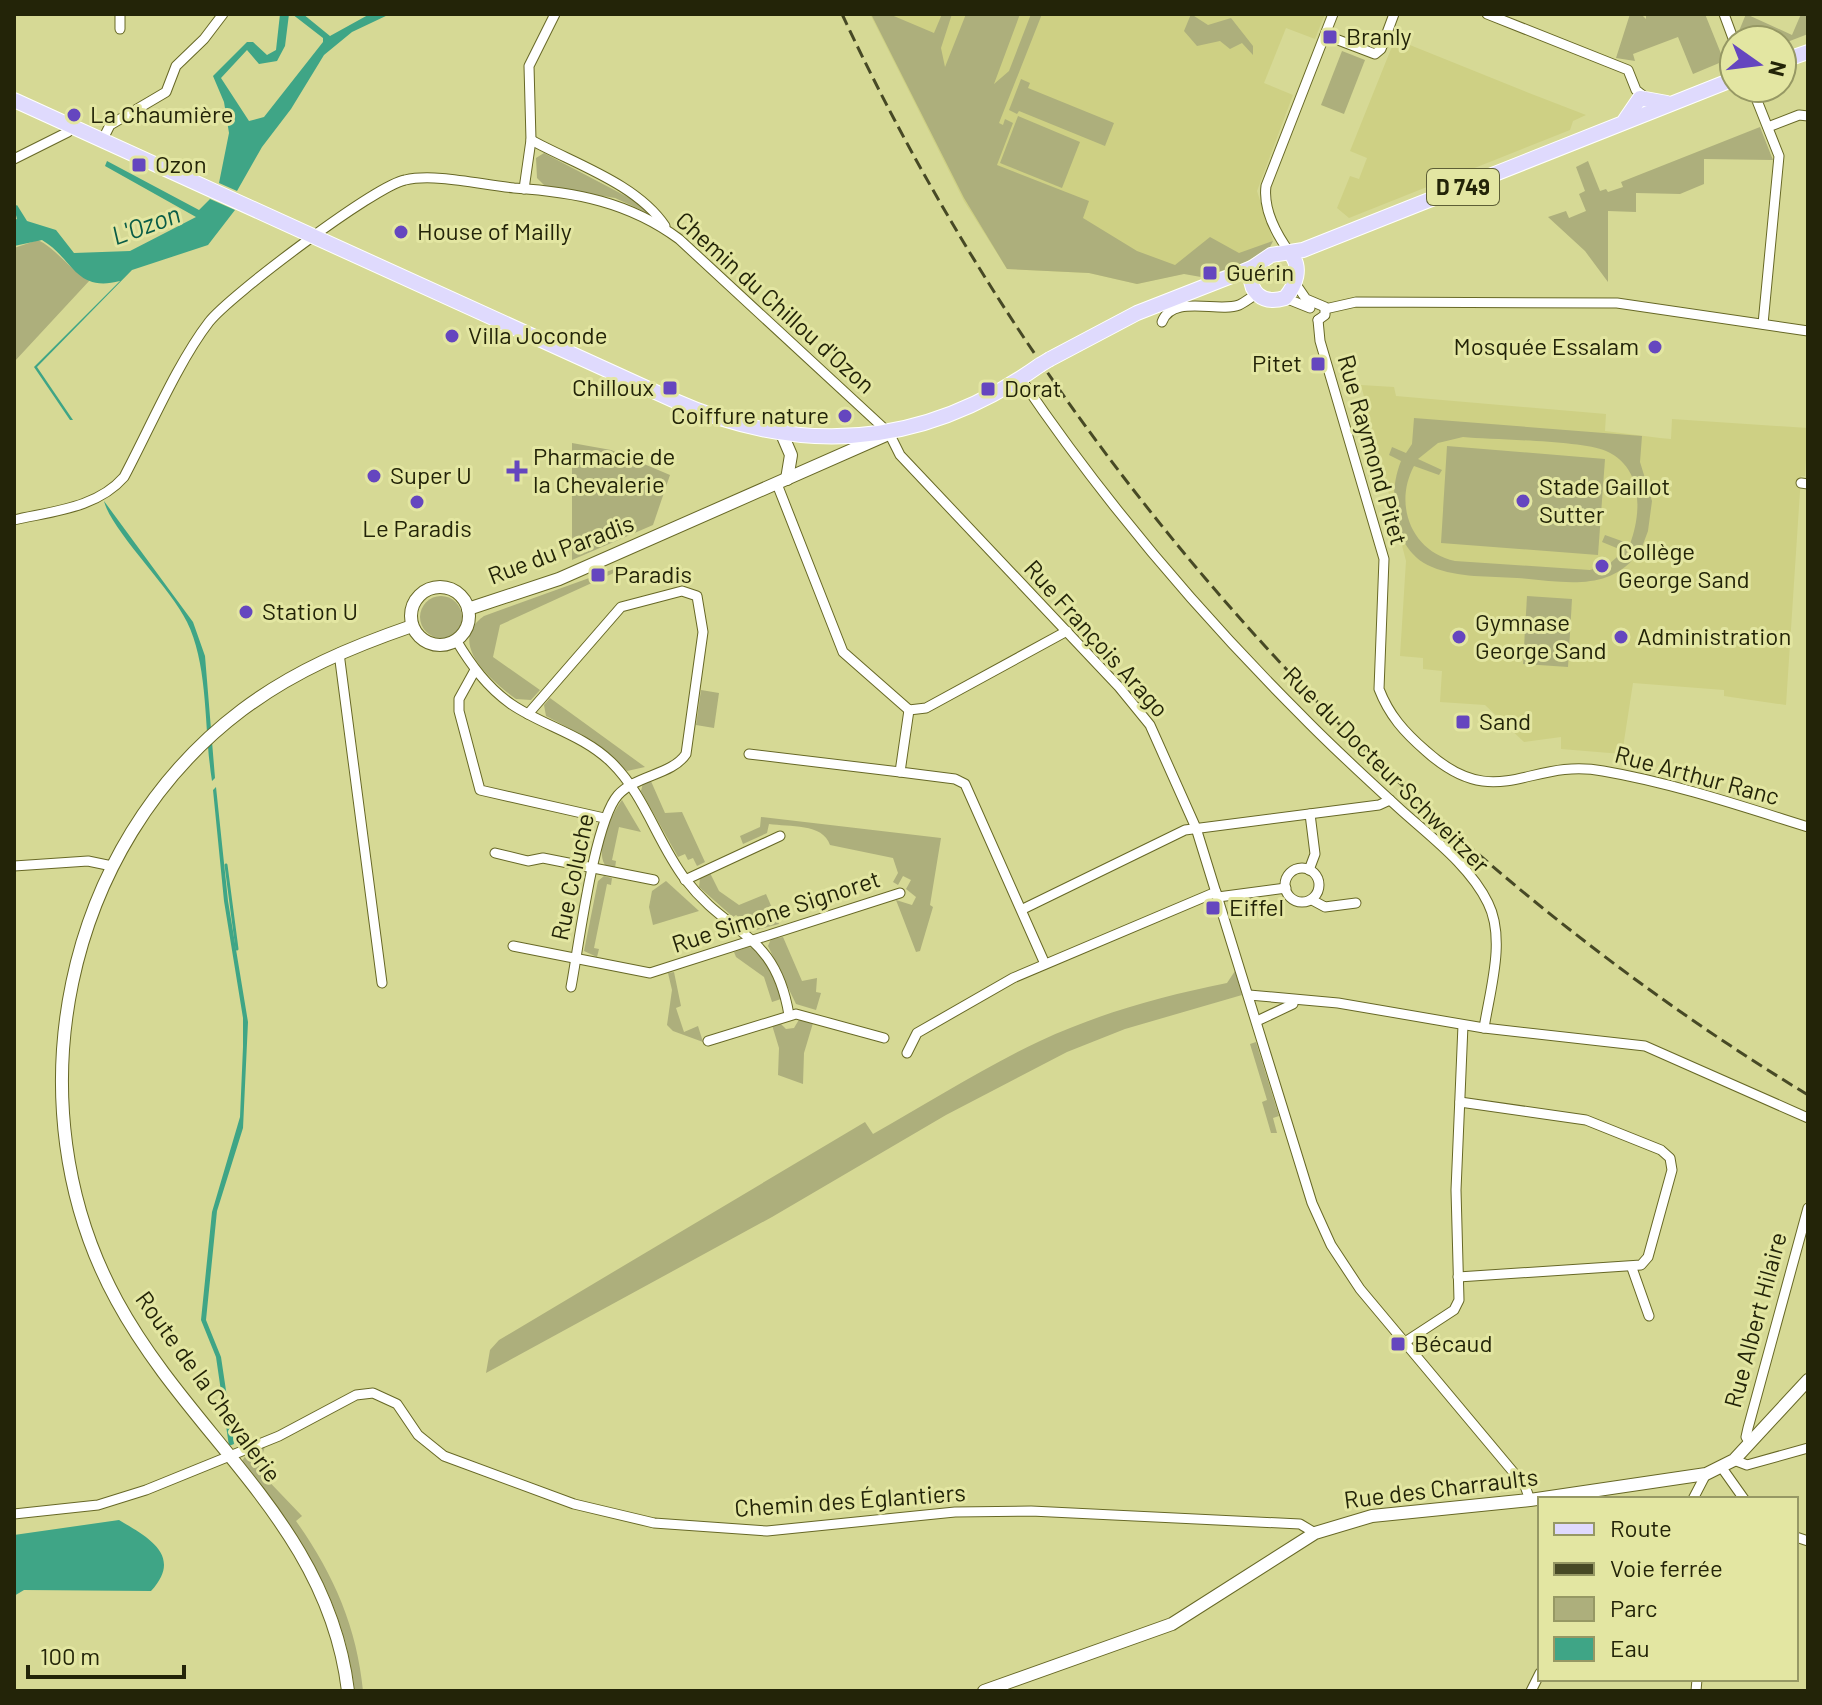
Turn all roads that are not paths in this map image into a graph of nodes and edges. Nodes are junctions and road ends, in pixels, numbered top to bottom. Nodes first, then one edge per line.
1 (120, 14) edge
2 (223, 14) edge
3 (555, 14) edge
4 (1333, 14) edge
5 (1394, 14) edge
6 (1487, 14) edge
7 (120, 29) dead end
8 (1325, 35) junction
9 (1718, 85) edge
10 (14, 100) edge
11 (1642, 103) junction
12 (1759, 104) edge
13 (1808, 116) edge
14 (71, 127) junction
15 (1768, 127) junction
16 (531, 140) junction
17 (102, 141) junction
18 (14, 159) edge
19 (524, 189) junction
20 (669, 232) junction
21 (314, 237) junction
22 (1289, 252) junction
23 (1252, 268) junction
24 (1217, 280) junction
25 (1295, 283) junction
26 (1253, 291) junction
27 (1285, 298) junction
28 (1313, 306) junction
29 (1325, 309) junction
30 (1318, 320) junction
31 (1162, 322) dead end
32 (1763, 324) junction
33 (1808, 331) edge
34 (1021, 379) junction
35 (889, 433) junction
36 (782, 434) junction
37 (782, 482) junction
38 (14, 520) edge
39 (468, 609) junction
40 (412, 626) junction
41 (1067, 631) junction
42 (456, 640) junction
43 (339, 653) junction
44 (475, 670) junction
45 (1379, 689) joint
46 (909, 710) junction
47 (528, 714) junction
48 (749, 754) dead end
49 (900, 772) junction
50 (630, 785) junction
51 (1390, 800) junction
52 (1310, 814) junction
53 (604, 818) junction
54 (1808, 827) edge
55 (1196, 828) junction
56 (780, 836) dead end
57 (495, 853) dead end
58 (14, 866) edge
59 (112, 866) junction
60 (594, 868) junction
61 (1309, 870) junction
62 (654, 880) dead end
63 (685, 880) junction
64 (1286, 888) junction
65 (900, 893) dead end
66 (1217, 894) junction
67 (1312, 900) junction
68 (1356, 903) dead end
69 (1023, 909) junction
70 (753, 941) junction
71 (513, 946) dead end
72 (576, 959) junction
73 (1045, 964) junction
74 (382, 983) dead end
75 (571, 987) dead end
76 (1249, 995) junction
77 (1321, 1001) junction
78 (789, 1015) junction
79 (1257, 1021) junction
80 (1463, 1025) junction
81 (1484, 1028) junction
82 (884, 1038) dead end
83 (708, 1041) dead end
84 (907, 1053) dead end
85 (1460, 1102) junction
86 (1808, 1118) edge
87 (1808, 1208) edge
88 (1632, 1268) junction
89 (1458, 1277) junction
90 (1649, 1316) dead end
91 (1405, 1342) junction
92 (1808, 1380) edge
93 (1750, 1443) junction
94 (1808, 1448) edge
95 (229, 1456) junction
96 (1737, 1462) junction
97 (1722, 1468) junction
98 (1706, 1474) junction
99 (1737, 1485) junction
100 (1564, 1497) edge
101 (1694, 1497) edge
102 (1743, 1497) edge
103 (1538, 1499) edge
104 (1530, 1500) junction
105 (14, 1514) edge
106 (1315, 1533) junction
107 (348, 1691) edge
108 (984, 1691) edge

1 - 7 street
2 - 17 street
3 - 16 street
4 - 8 street
5 - 8 street
6 - 11 street
8 - 22 street
9 - 11 main road, D 749
10 - 14 main road
11 - 22 main road, D 749
12 - 15 street
13 - 15 street
14 - 17 main road
14 - 18 street
15 - 32 street
16 - 19 street
16 - 20 street
17 - 21 main road
19 - 20 street, Chemin du Chillou d'Ozon
19 - 21 street, Chemin du Chillou d'Ozon
20 - 35 street, Chemin du Chillou d'Ozon
21 - 36 main road
21 - 38 street, Chemin du Chillou d'Ozon
22 - 23 main road
22 - 25 main road
23 - 24 main road
23 - 26 main road
24 - 26 main road
24 - 34 main road
25 - 27 main road
25 - 28 street
26 - 27 main road
26 - 31 street
27 - 28 street
28 - 29 street
28 - 30 street
29 - 30 street
29 - 32 street
30 - 45 street, Rue Raymond Pitet
32 - 33 street
34 - 35 main road
34 - 51 street, Rue du Docteur Schweitzer
35 - 36 main road
35 - 37 street, Rue du Paradis
35 - 41 street, Rue François Arago
36 - 37 street
37 - 39 street, Rue du Paradis
37 - 46 street
39 - 40 street
39 - 42 street
40 - 42 street
40 - 43 street
41 - 46 street
41 - 55 street, Rue François Arago
42 - 44 street
43 - 59 street
43 - 74 street
44 - 47 street
44 - 53 street
45 - 54 street, Rue Arthur Ranc
46 - 49 street
47 - 50 street
47 - 50 street
48 - 49 street
49 - 69 street
50 - 53 street, Rue Coluche
50 - 63 street
51 - 52 street
51 - 81 street, Rue du Docteur Schweitzer
52 - 55 street
52 - 61 street
53 - 60 street, Rue Coluche
55 - 66 street, Rue François Arago
55 - 69 street
56 - 63 street
57 - 60 street
58 - 59 street
59 - 95 street, Route de la Chevalerie
60 - 62 street
60 - 72 street, Rue Coluche
61 - 64 street
61 - 67 street
63 - 70 street
64 - 66 street
64 - 67 street
65 - 70 street, Rue Simone Signoret
66 - 73 street
66 - 76 street, Rue François Arago
67 - 68 street
69 - 73 street
70 - 72 street, Rue Simone Signoret
70 - 78 street
71 - 72 street, Rue Simone Signoret
72 - 75 street, Rue Coluche
73 - 84 street
76 - 77 street
76 - 79 street, Rue François Arago
77 - 79 street
77 - 80 street
78 - 82 street
78 - 83 street
79 - 91 street, Rue François Arago
80 - 81 street
80 - 85 street
81 - 86 street
85 - 88 street
85 - 89 street
87 - 93 street, Rue Albert Hilaire
88 - 89 street
88 - 90 street
89 - 91 street
91 - 104 street, Rue François Arago
92 - 93 street, Rue des Charraults
93 - 96 street, Rue des Charraults
94 - 96 street
95 - 105 street, Chemin des Églantiers
95 - 106 street, Chemin des Églantiers
95 - 107 street, Route de la Chevalerie
96 - 97 street, Rue des Charraults
96 - 99 street
97 - 98 street, Rue des Charraults
97 - 99 street
98 - 100 street, Rue des Charraults
98 - 101 street
99 - 102 street
103 - 104 street, Rue des Charraults
104 - 106 street, Rue des Charraults
106 - 108 street, Rue des Charraults

